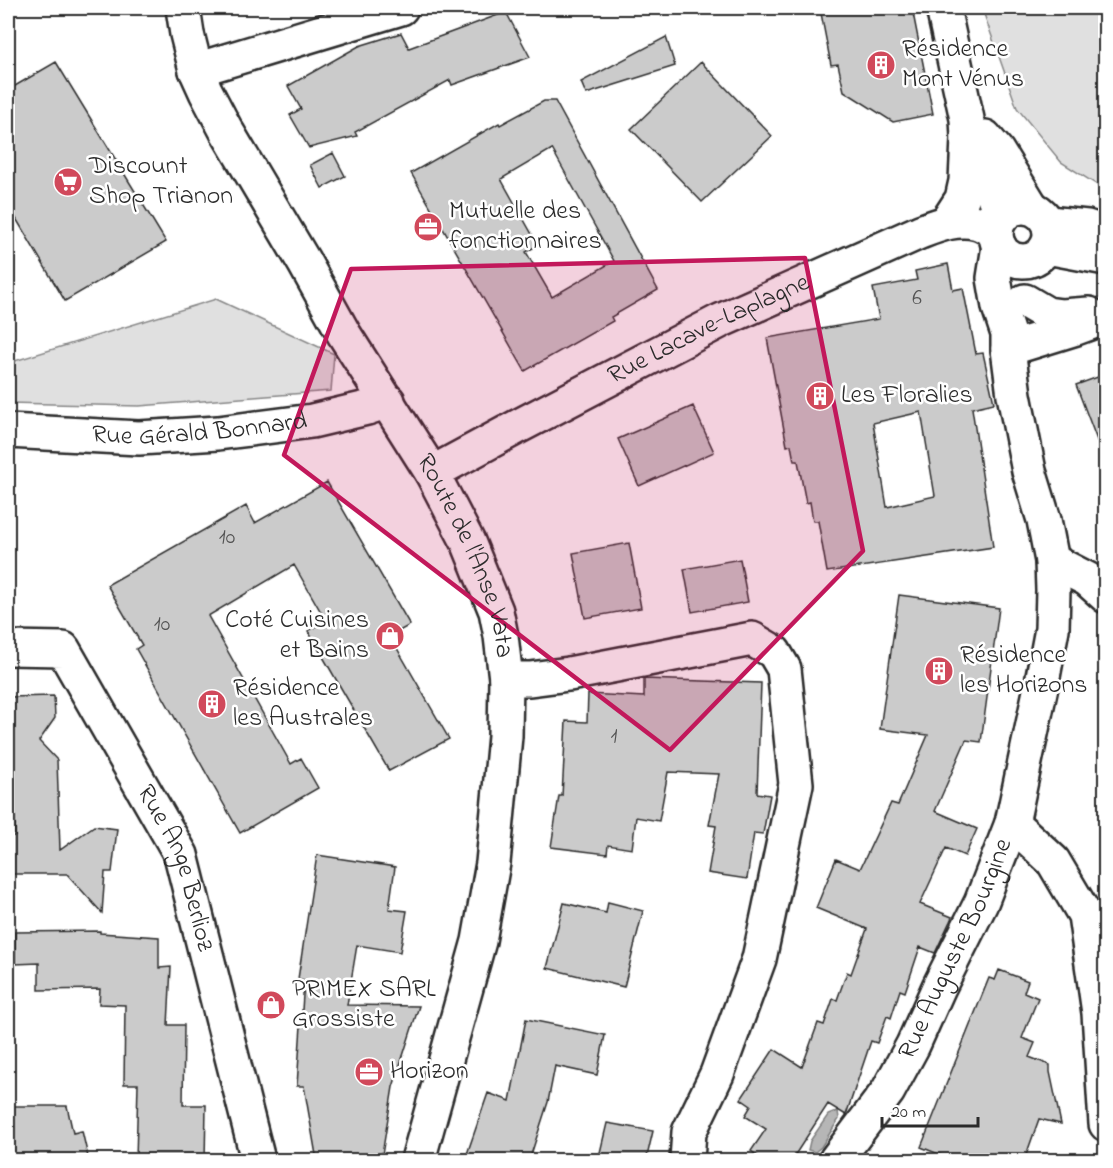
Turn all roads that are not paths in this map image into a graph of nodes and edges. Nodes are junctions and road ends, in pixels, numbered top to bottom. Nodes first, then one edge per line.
1 (183, 8) edge
2 (400, 8) edge
3 (943, 8) edge
4 (196, 70) junction
5 (968, 129) junction
6 (947, 222) junction
7 (1022, 233) junction
8 (1106, 233) edge
9 (1106, 258) edge
10 (1026, 301) junction
11 (1096, 320) edge
12 (1008, 342) junction
13 (1014, 395) junction
14 (387, 401) junction
15 (8, 431) edge
16 (432, 474) junction
17 (1052, 561) junction
18 (1106, 596) edge
19 (8, 648) edge
20 (506, 679) junction
21 (1012, 824) junction
22 (1106, 1124) edge
23 (258, 1161) edge
24 (417, 1161) edge
25 (687, 1161) edge
26 (836, 1161) edge

1 - 4 street, Route de l'Anse Vata
2 - 4 street
3 - 5 street
4 - 14 street, Route de l'Anse Vata
5 - 6 street
5 - 7 street
6 - 7 street, Rue Lacave-Laplagne
6 - 16 street, Rue Lacave-Laplagne
7 - 8 street
7 - 9 street
7 - 10 street
7 - 12 street, Rue Auguste Bourgine
10 - 11 street
10 - 12 street
11 - 12 street
11 - 13 street
12 - 13 street, Rue Auguste Bourgine
13 - 17 street, Rue Auguste Bourgine
14 - 15 street, Rue Gérald Bonnard
14 - 16 street, Route de l'Anse Vata
16 - 20 street, Route de l'Anse Vata
17 - 18 street
17 - 21 street, Rue Auguste Bourgine
19 - 23 street, Rue Ange Berlioz
20 - 24 street, Route de l'Anse Vata
20 - 25 street
21 - 22 street, Rue Auguste Bourgine
21 - 26 street, Rue Auguste Bourgine

